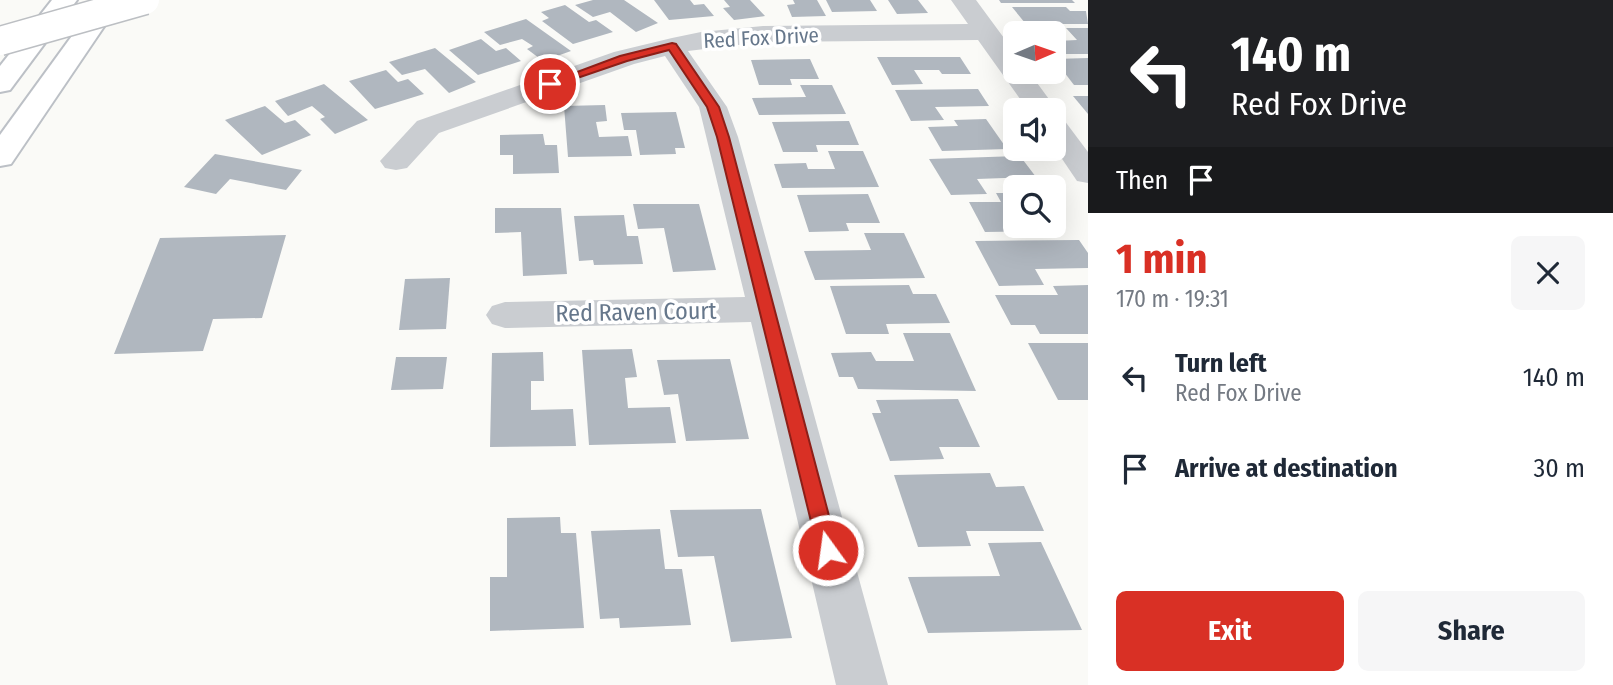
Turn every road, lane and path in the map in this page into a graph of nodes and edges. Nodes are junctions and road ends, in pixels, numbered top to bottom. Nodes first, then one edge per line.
1 (65, 0) edge
2 (110, 0) edge
3 (145, 0) edge
4 (963, 0) edge
5 (986, 32) junction
6 (0, 41) edge
7 (672, 46) junction
8 (0, 84) edge
9 (1033, 98) edge
10 (1066, 143) edge
11 (0, 157) edge
12 (396, 160) dead end
13 (1088, 174) edge
14 (767, 309) junction
15 (505, 315) dead end
16 (862, 685) edge

1 - 8 main road
2 - 11 main road
3 - 6 main road, bridge
4 - 5 street
5 - 7 street, Red Fox Drive
5 - 9 street
7 - 12 street, Red Fox Drive
7 - 14 street
10 - 13 street
14 - 15 street, Red Raven Court
14 - 16 street

